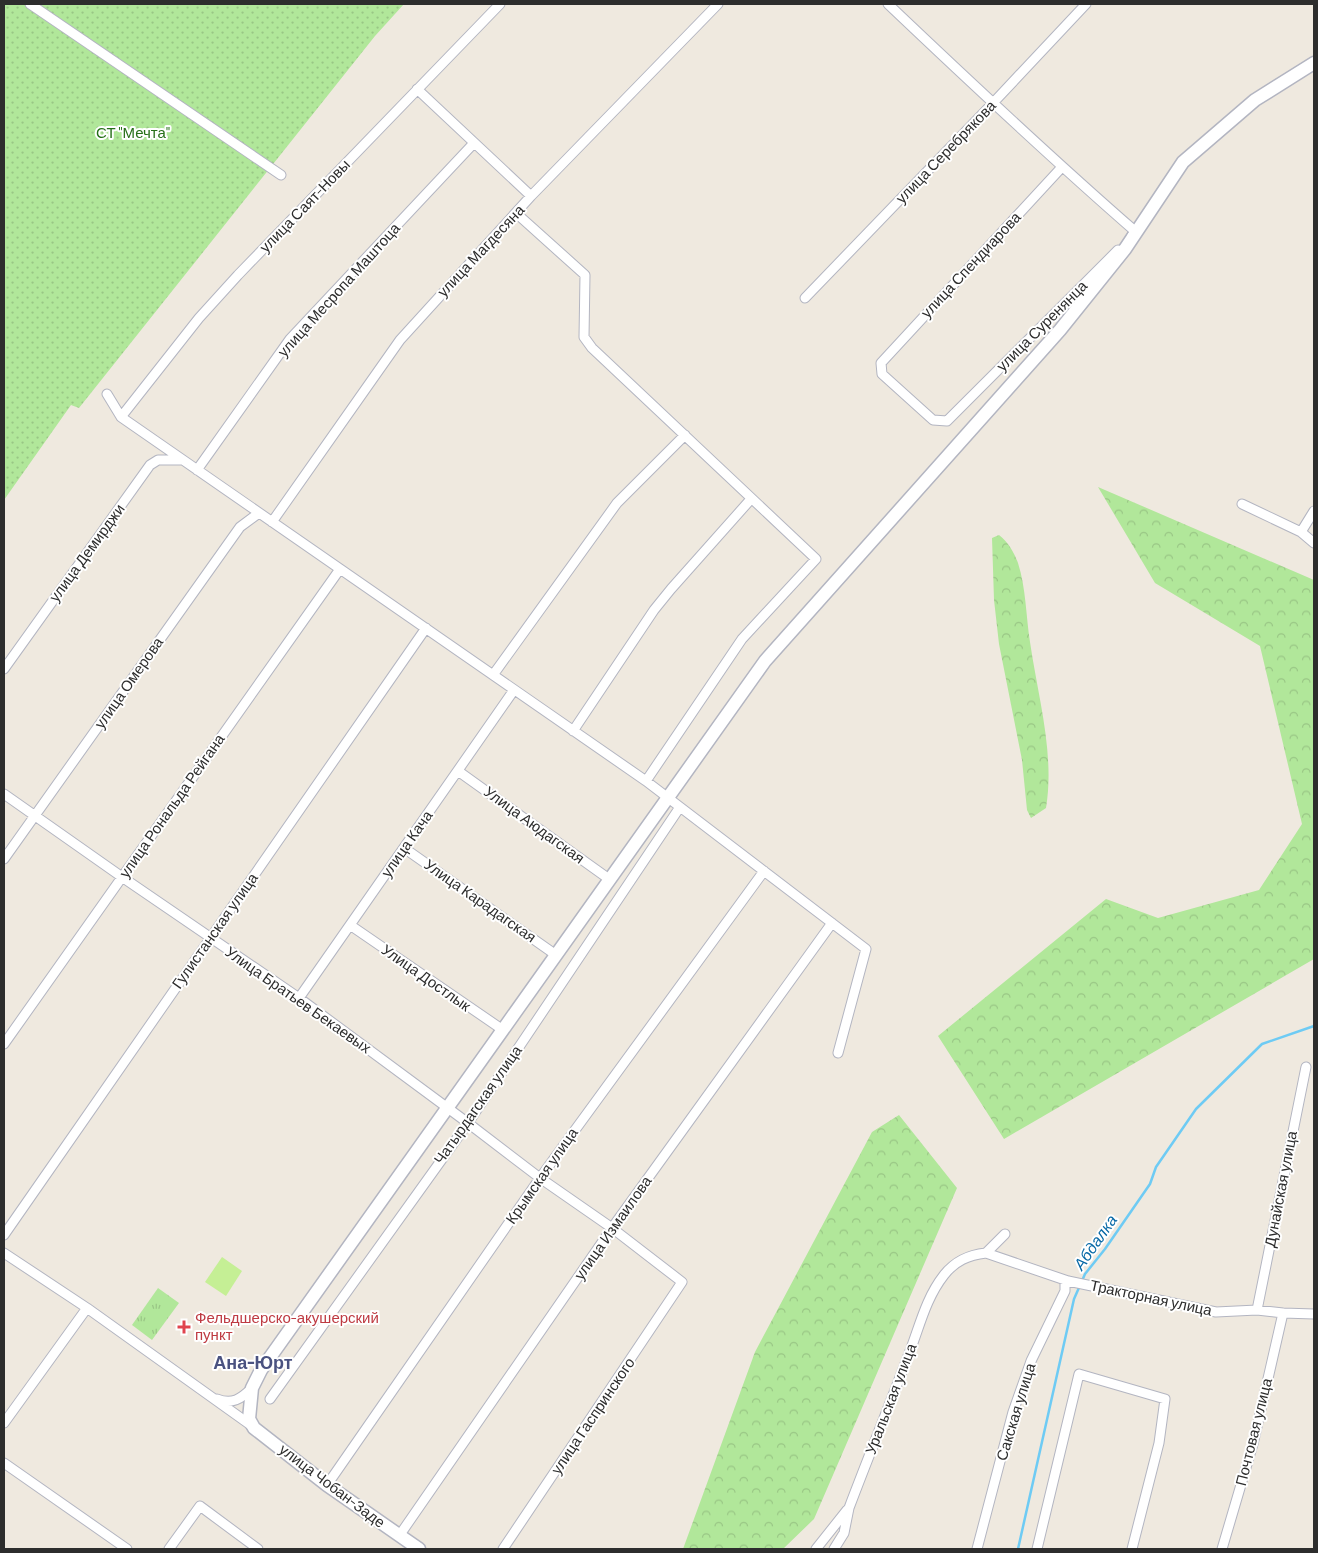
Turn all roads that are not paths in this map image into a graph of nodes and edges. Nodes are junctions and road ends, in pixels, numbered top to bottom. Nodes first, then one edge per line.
1 (30, 4) edge
2 (500, 4) edge
3 (718, 4) edge
4 (888, 4) edge
5 (1086, 4) edge
6 (1314, 63) edge
7 (417, 89) junction
8 (993, 104) junction
9 (474, 142) junction
10 (1062, 168) junction
11 (281, 175) dead end
12 (531, 196) junction
13 (516, 213) junction
14 (1136, 232) junction
15 (805, 298) dead end
16 (107, 394) dead end
17 (121, 417) junction
18 (947, 421) joint
19 (684, 436) junction
20 (183, 460) junction
21 (197, 470) junction
22 (751, 499) junction
23 (1242, 504) dead end
24 (1314, 511) edge
25 (259, 513) junction
26 (272, 522) junction
27 (1300, 532) junction
28 (1314, 543) edge
29 (340, 569) junction
30 (426, 628) junction
31 (4, 669) edge
32 (493, 675) junction
33 (514, 690) junction
34 (573, 731) junction
35 (458, 771) junction
36 (646, 781) junction
37 (4, 794) edge
38 (667, 797) junction
39 (680, 807) junction
40 (34, 815) junction
41 (404, 848) junction
42 (4, 859) edge
43 (764, 871) junction
44 (122, 877) junction
45 (609, 879) junction
46 (832, 923) junction
47 (350, 924) junction
48 (210, 938) junction
49 (556, 955) junction
50 (299, 998) junction
51 (502, 1030) junction
52 (4, 1044) edge
53 (838, 1052) dead end
54 (1306, 1067) dead end
55 (448, 1108) junction
56 (468, 1122) junction
57 (540, 1178) junction
58 (612, 1228) junction
59 (1005, 1234) dead end
60 (4, 1235) edge
61 (4, 1253) edge
62 (986, 1253) junction
63 (1067, 1280) junction
64 (682, 1282) joint
65 (87, 1308) junction
66 (1257, 1310) junction
67 (1283, 1313) junction
68 (1314, 1314) edge
69 (252, 1388) junction
70 (209, 1396) junction
71 (270, 1399) dead end
72 (4, 1423) edge
73 (252, 1423) junction
74 (4, 1463) edge
75 (327, 1485) junction
76 (849, 1508) junction
77 (399, 1536) junction
78 (127, 1549) edge
79 (169, 1549) edge
80 (258, 1549) edge
81 (418, 1549) edge
82 (502, 1549) edge
83 (816, 1549) edge
84 (834, 1549) edge
85 (977, 1549) edge
86 (1037, 1549) edge
87 (1132, 1549) edge
88 (1222, 1549) edge

1 - 11 street
2 - 7 street, улица Саят-Новы
3 - 12 street, улица Магдесяна
4 - 8 street
5 - 8 street, улица Серебрякова
6 - 14 main road
7 - 9 street
7 - 17 street, улица Саят-Новы
8 - 10 street
8 - 15 street, улица Серебрякова
9 - 12 street
9 - 21 street, улица Месропа Маштоца
10 - 14 street
10 - 18 street, улица Спендиарова
12 - 13 street, улица Магдесяна
13 - 19 street
13 - 26 street, улица Магдесяна
14 - 18 street, улица Суренянца
14 - 38 main road
16 - 17 street
17 - 20 street
19 - 22 street
19 - 32 street
20 - 21 street
20 - 31 street, улица Демирджи
21 - 25 street
22 - 34 street
22 - 36 street
23 - 27 street
24 - 27 street
25 - 26 street
25 - 40 street, улица Омерова
26 - 29 street
27 - 28 street
29 - 30 street
29 - 44 street, улица Рональда Рейгана
30 - 32 street
30 - 48 street, Гулистанская улица
32 - 33 street
33 - 34 street
33 - 35 street, улица Кача
34 - 36 street
35 - 41 street, улица Кача
35 - 45 street, Улица Аюдагская
36 - 38 street
37 - 40 street, Улица Братьев Бекаевых
38 - 39 street
38 - 45 main road
39 - 43 street
39 - 56 street, Чатырдагская улица
40 - 42 street, улица Омерова
40 - 44 street, Улица Братьев Бекаевых
41 - 47 street, улица Кача
41 - 49 street, Улица Карадагская
43 - 46 street
43 - 57 street, Крымская улица
44 - 48 street, Улица Братьев Бекаевых
44 - 52 street, улица Рональда Рейгана
45 - 49 main road
46 - 53 street
46 - 58 street, улица Измаилова
47 - 50 street, улица Кача
47 - 51 street, Улица Достлык
48 - 50 street, Улица Братьев Бекаевых
48 - 60 street, Гулистанская улица
49 - 51 main road
50 - 55 street, Улица Братьев Бекаевых
51 - 55 main road
54 - 66 street, Дунайская улица
55 - 56 street, Улица Братьев Бекаевых
55 - 69 main road
56 - 57 street, Улица Братьев Бекаевых
56 - 71 street, Чатырдагская улица
57 - 58 street, Улица Братьев Бекаевых
57 - 75 street, Крымская улица
58 - 64 street, Улица Братьев Бекаевых
58 - 77 street, улица Измаилова
59 - 62 street
61 - 65 street
62 - 63 street, Тракторная улица
62 - 76 street, Уральская улица
63 - 66 street, Тракторная улица
63 - 85 street, Сакская улица
64 - 82 street, улица Гаспринского
65 - 70 street
65 - 72 street
66 - 67 street, Тракторная улица
67 - 68 street, Тракторная улица
67 - 88 street, Почтовая улица
69 - 70 street
69 - 73 main road
70 - 73 street
73 - 75 main road, улица Чобан-Заде
74 - 78 street
75 - 77 main road, улица Чобан-Заде
76 - 83 street
76 - 84 street, Уральская улица
77 - 81 main road, улица Чобан-Заде
79 - 80 street
86 - 87 street

